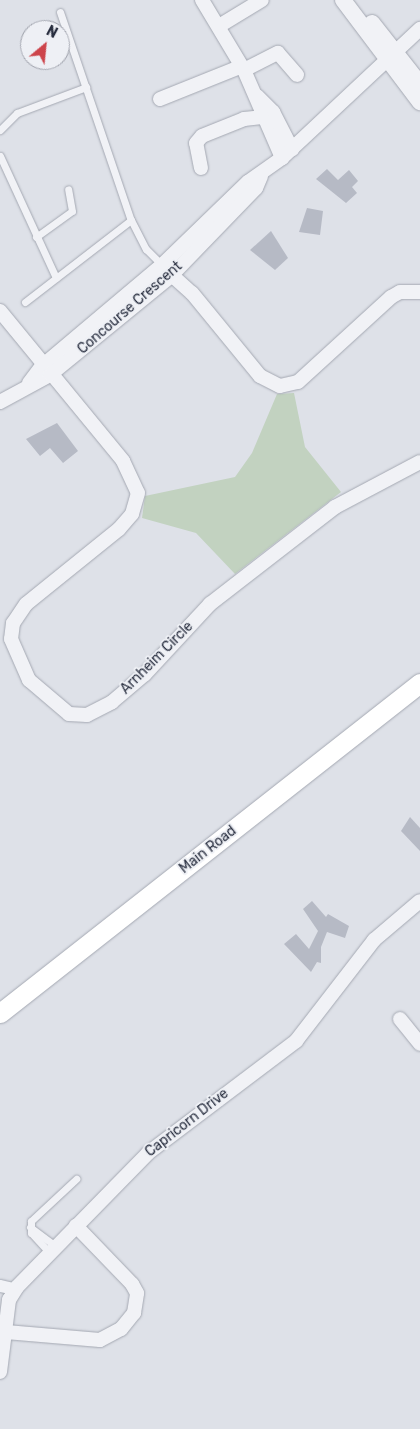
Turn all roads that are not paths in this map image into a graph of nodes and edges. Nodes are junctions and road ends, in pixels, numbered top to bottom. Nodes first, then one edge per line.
1 (202, 0) edge
2 (262, 0) edge
3 (343, 0) edge
4 (356, 0) edge
5 (60, 12) dead end
6 (219, 26) junction
7 (420, 29) edge
8 (391, 57) junction
9 (243, 68) junction
10 (297, 74) dead end
11 (420, 84) edge
12 (86, 87) junction
13 (257, 96) junction
14 (160, 99) dead end
15 (420, 102) edge
16 (262, 117) junction
17 (0, 130) edge
18 (287, 153) junction
19 (0, 156) edge
20 (201, 168) dead end
21 (261, 175) junction
22 (68, 189) dead end
23 (131, 220) junction
24 (36, 237) junction
25 (162, 265) junction
26 (172, 275) junction
27 (56, 278) junction
28 (420, 292) edge
29 (25, 302) dead end
30 (0, 311) edge
31 (46, 371) junction
32 (0, 402) edge
33 (420, 462) edge
34 (419, 685) edge
35 (420, 901) edge
36 (0, 1013) edge
37 (400, 1019) dead end
38 (420, 1044) edge
39 (76, 1179) dead end
40 (76, 1226) junction
41 (52, 1249) junction
42 (0, 1283) edge
43 (10, 1289) edge
44 (6, 1332) junction
45 (0, 1372) edge

1 - 6 street
2 - 6 street
3 - 8 street
4 - 8 street
5 - 12 lane
6 - 9 street
7 - 8 street, Concourse Crescent
8 - 11 street
8 - 15 street
8 - 18 street, Concourse Crescent
9 - 10 street
9 - 13 street
9 - 14 street
12 - 17 lane
12 - 23 lane
13 - 16 street
13 - 18 street
16 - 18 street
16 - 20 street
18 - 21 street, Concourse Crescent
19 - 24 lane
21 - 25 street, Concourse Crescent
21 - 26 street, Concourse Crescent
22 - 24 lane
23 - 25 lane
23 - 27 lane
24 - 27 lane
25 - 26 street
25 - 31 street, Concourse Crescent
26 - 28 street
26 - 31 street, Concourse Crescent
27 - 29 lane
30 - 31 street, Arnheim Circle
31 - 32 street, Concourse Crescent
31 - 33 street, Arnheim Circle
34 - 36 main road, Main Road
35 - 40 street, Capricorn Drive
37 - 38 street
39 - 41 lane
40 - 41 street, Capricorn Drive
40 - 44 street
41 - 43 street, Capricorn Drive
42 - 43 lane
43 - 44 street
44 - 45 street

